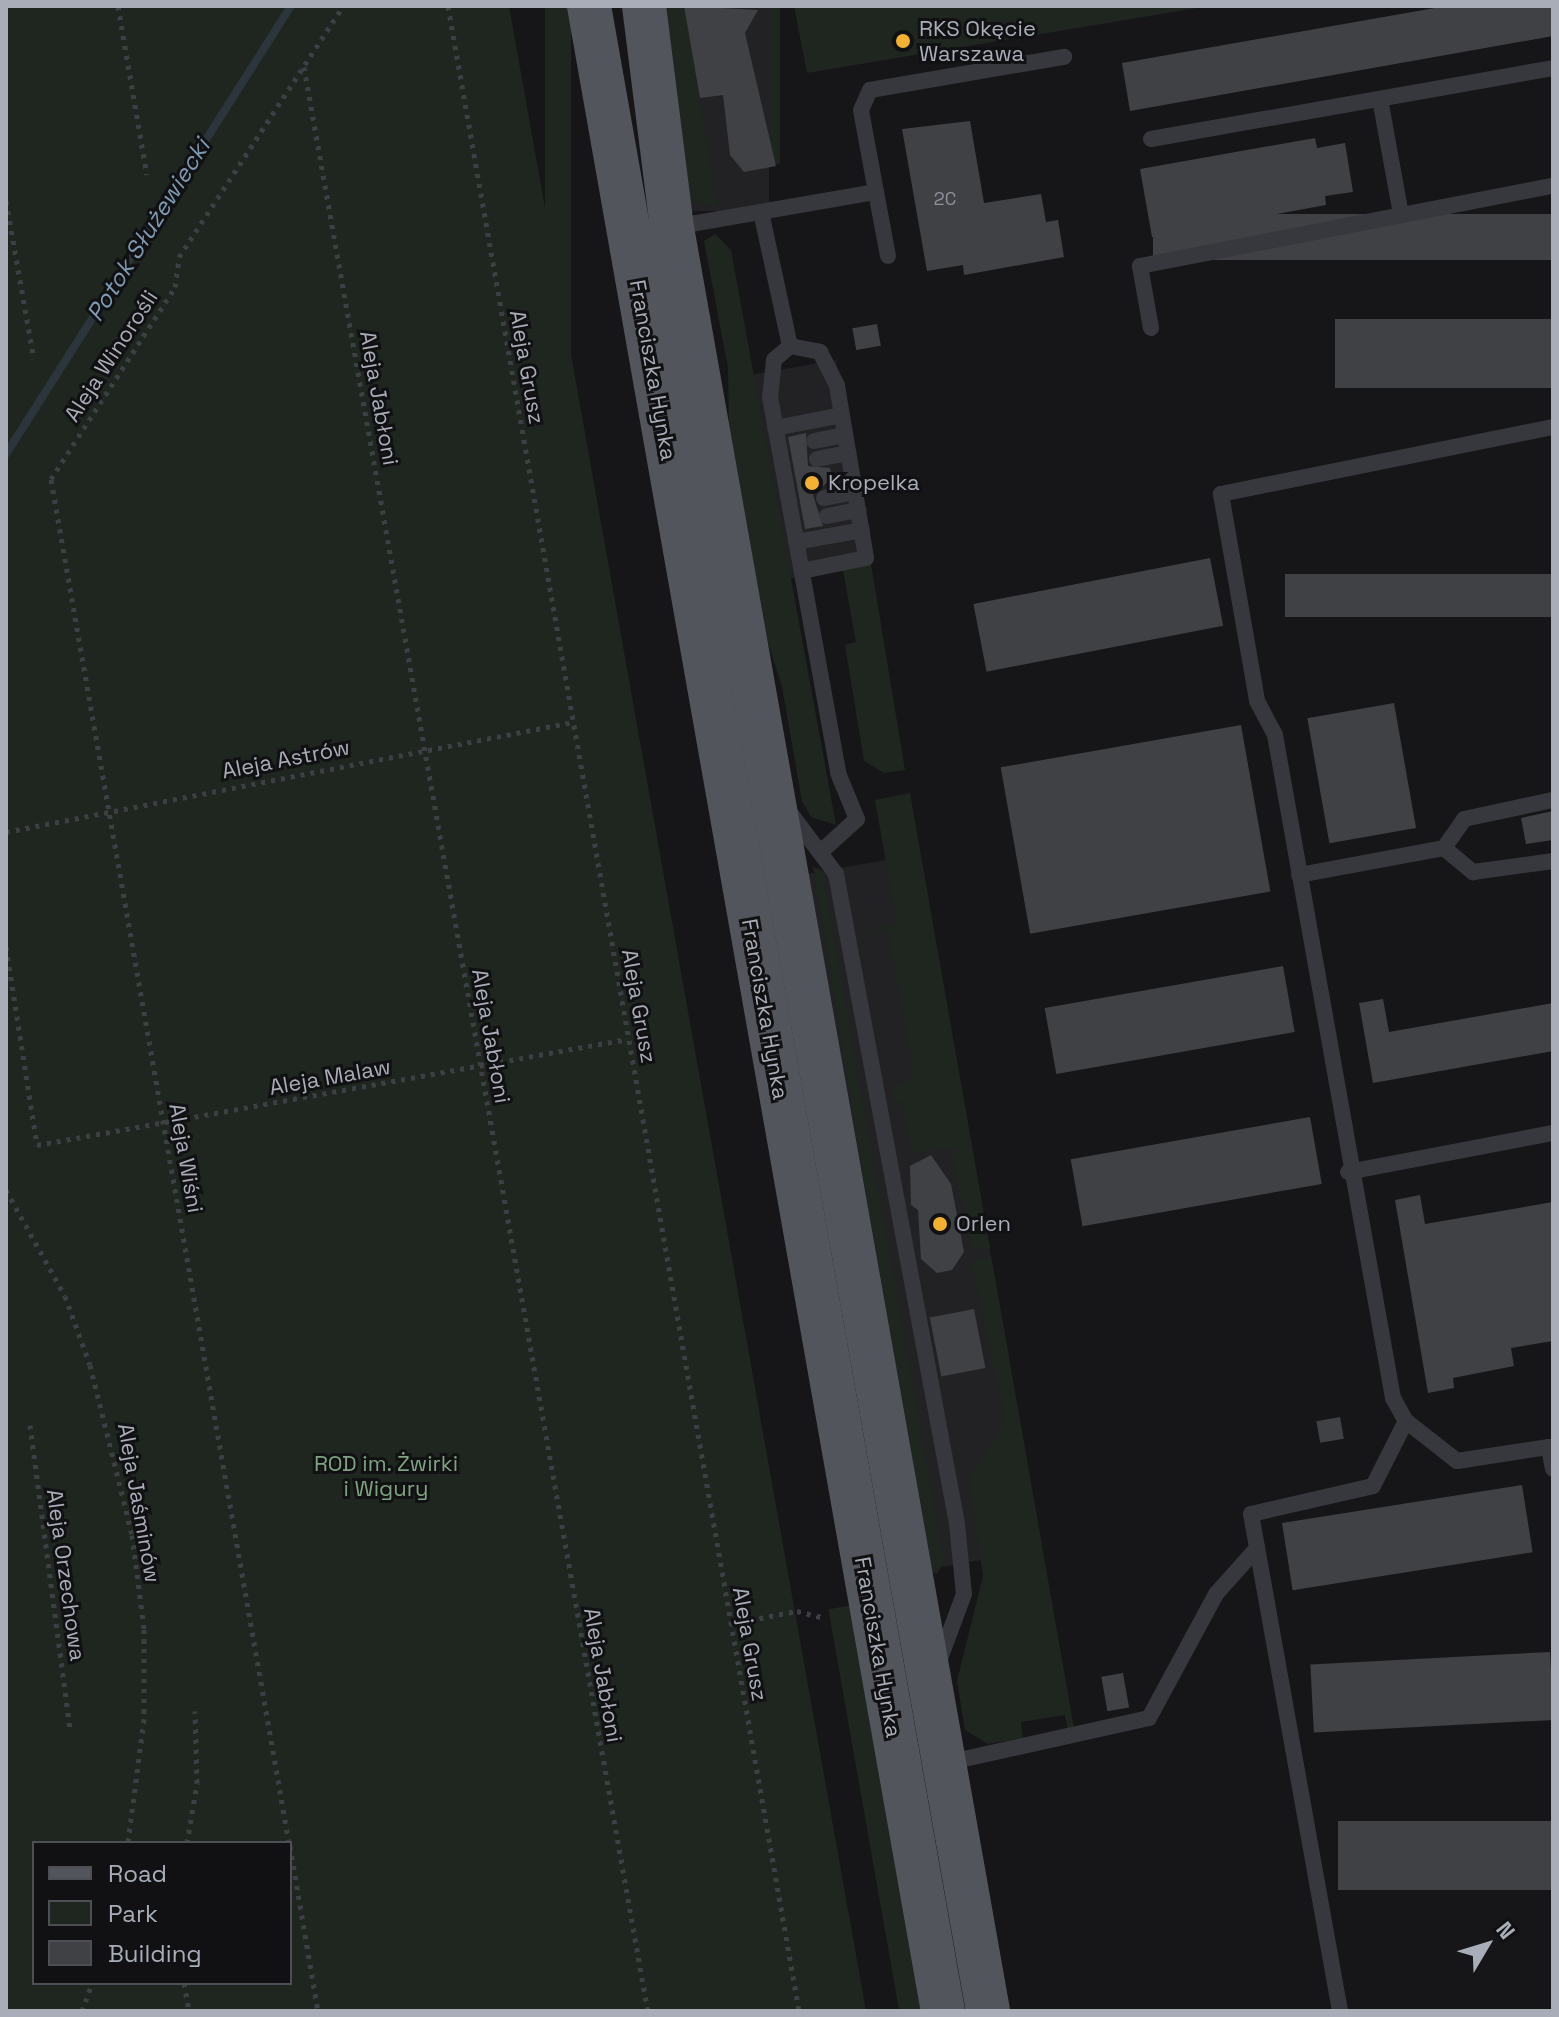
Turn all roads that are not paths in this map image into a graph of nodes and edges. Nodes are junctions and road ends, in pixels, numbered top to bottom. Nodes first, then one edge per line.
1 (589, 6) edge
2 (644, 6) edge
3 (1064, 57) dead end
4 (1553, 68) edge
5 (1380, 99) junction
6 (1151, 139) dead end
7 (1553, 186) edge
8 (876, 192) junction
9 (761, 212) junction
10 (1401, 214) junction
11 (672, 228) junction
12 (888, 256) dead end
13 (1151, 328) dead end
14 (790, 346) junction
15 (842, 415) junction
16 (1553, 427) edge
17 (775, 428) junction
18 (845, 435) junction
19 (814, 441) dead end
20 (848, 453) junction
21 (817, 459) dead end
22 (855, 492) junction
23 (824, 498) dead end
24 (858, 510) junction
25 (827, 516) dead end
26 (862, 530) junction
27 (796, 542) junction
28 (802, 571) junction
29 (773, 793) junction
30 (1553, 800) edge
31 (1444, 848) junction
32 (824, 849) junction
33 (1553, 861) edge
34 (1299, 875) junction
35 (1553, 1133) edge
36 (1348, 1172) junction
37 (1406, 1421) junction
38 (1551, 1446) edge
39 (1553, 1469) edge
40 (1257, 1548) junction
41 (930, 1684) junction
42 (944, 1763) junction
43 (943, 2011) edge
44 (988, 2011) edge
45 (1340, 2011) edge

1 - 43 main road, Franciszka Hynka
2 - 11 main road, Franciszka Hynka
3 - 8 lane
4 - 5 lane
5 - 6 lane
5 - 10 lane
7 - 10 lane
8 - 9 lane
8 - 12 lane
9 - 11 lane
9 - 14 lane
10 - 13 lane
11 - 29 main road, Franciszka Hynka
14 - 15 lane
14 - 17 lane
15 - 17 lane
15 - 18 lane
16 - 34 lane
17 - 27 lane
18 - 19 lane
18 - 20 lane
20 - 21 lane
20 - 22 lane
22 - 23 lane
22 - 24 lane
24 - 25 lane
24 - 26 lane
26 - 27 lane
26 - 28 lane
27 - 28 lane
28 - 32 lane
29 - 32 lane
29 - 41 main road, Franciszka Hynka
30 - 31 lane
31 - 33 lane
31 - 34 lane
32 - 41 lane
34 - 36 lane
35 - 36 lane
36 - 37 lane
37 - 38 lane
37 - 40 lane
38 - 39 lane
40 - 42 lane
40 - 45 lane
41 - 42 main road, Franciszka Hynka
42 - 44 main road, Franciszka Hynka

